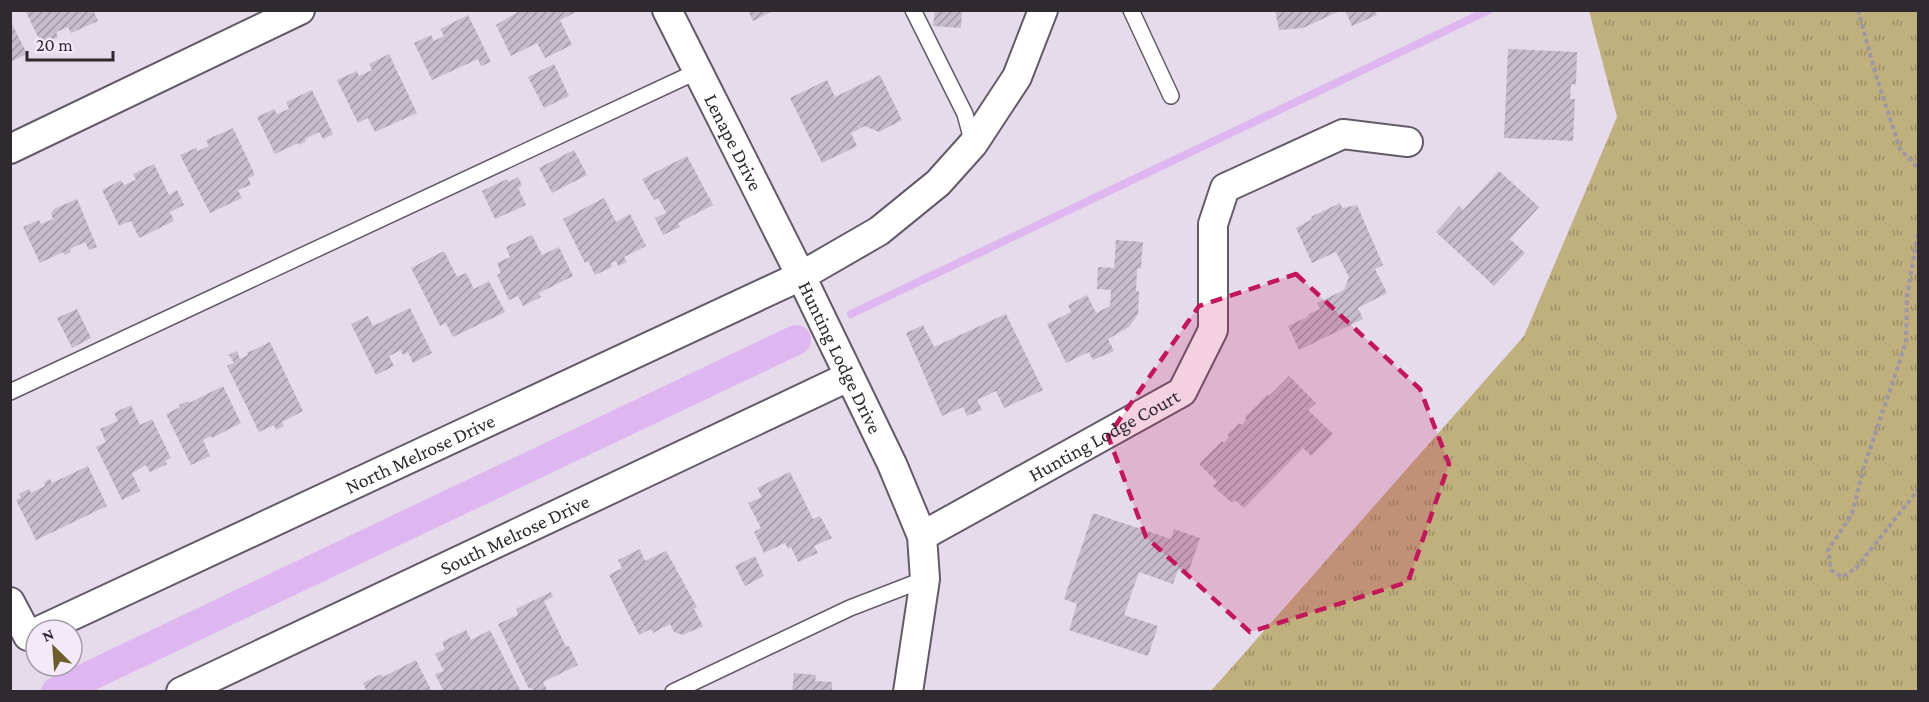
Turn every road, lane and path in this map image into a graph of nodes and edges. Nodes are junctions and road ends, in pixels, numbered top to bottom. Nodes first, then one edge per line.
1 (300, 10) edge
2 (667, 10) edge
3 (914, 10) edge
4 (1043, 10) edge
5 (1131, 10) edge
6 (1858, 10) edge
7 (698, 71) junction
8 (1171, 96) dead end
9 (1408, 142) dead end
10 (973, 144) junction
11 (10, 148) edge
12 (1918, 169) edge
13 (1918, 234) edge
14 (801, 276) junction
15 (848, 376) junction
16 (10, 392) edge
17 (1918, 490) edge
18 (922, 536) junction
19 (925, 579) junction
20 (10, 602) edge
21 (68, 618) edge
22 (24, 627) edge
23 (181, 692) edge
24 (673, 692) edge
25 (908, 692) edge

1 - 11 street
2 - 7 street, Lenape Drive
3 - 10 lane
4 - 10 street, Hunting Lodge Drive
5 - 8 lane
6 - 12 path
7 - 14 street, Lenape Drive
7 - 16 lane
9 - 18 street, Hunting Lodge Court
10 - 14 street, Hunting Lodge Drive
13 - 17 path
14 - 15 street, Hunting Lodge Drive
14 - 21 street, North Melrose Drive
15 - 18 street, Hunting Lodge Drive
15 - 23 street, South Melrose Drive
18 - 19 street, Hunting Lodge Drive
19 - 24 lane
19 - 25 street, Hunting Lodge Drive
20 - 22 street

